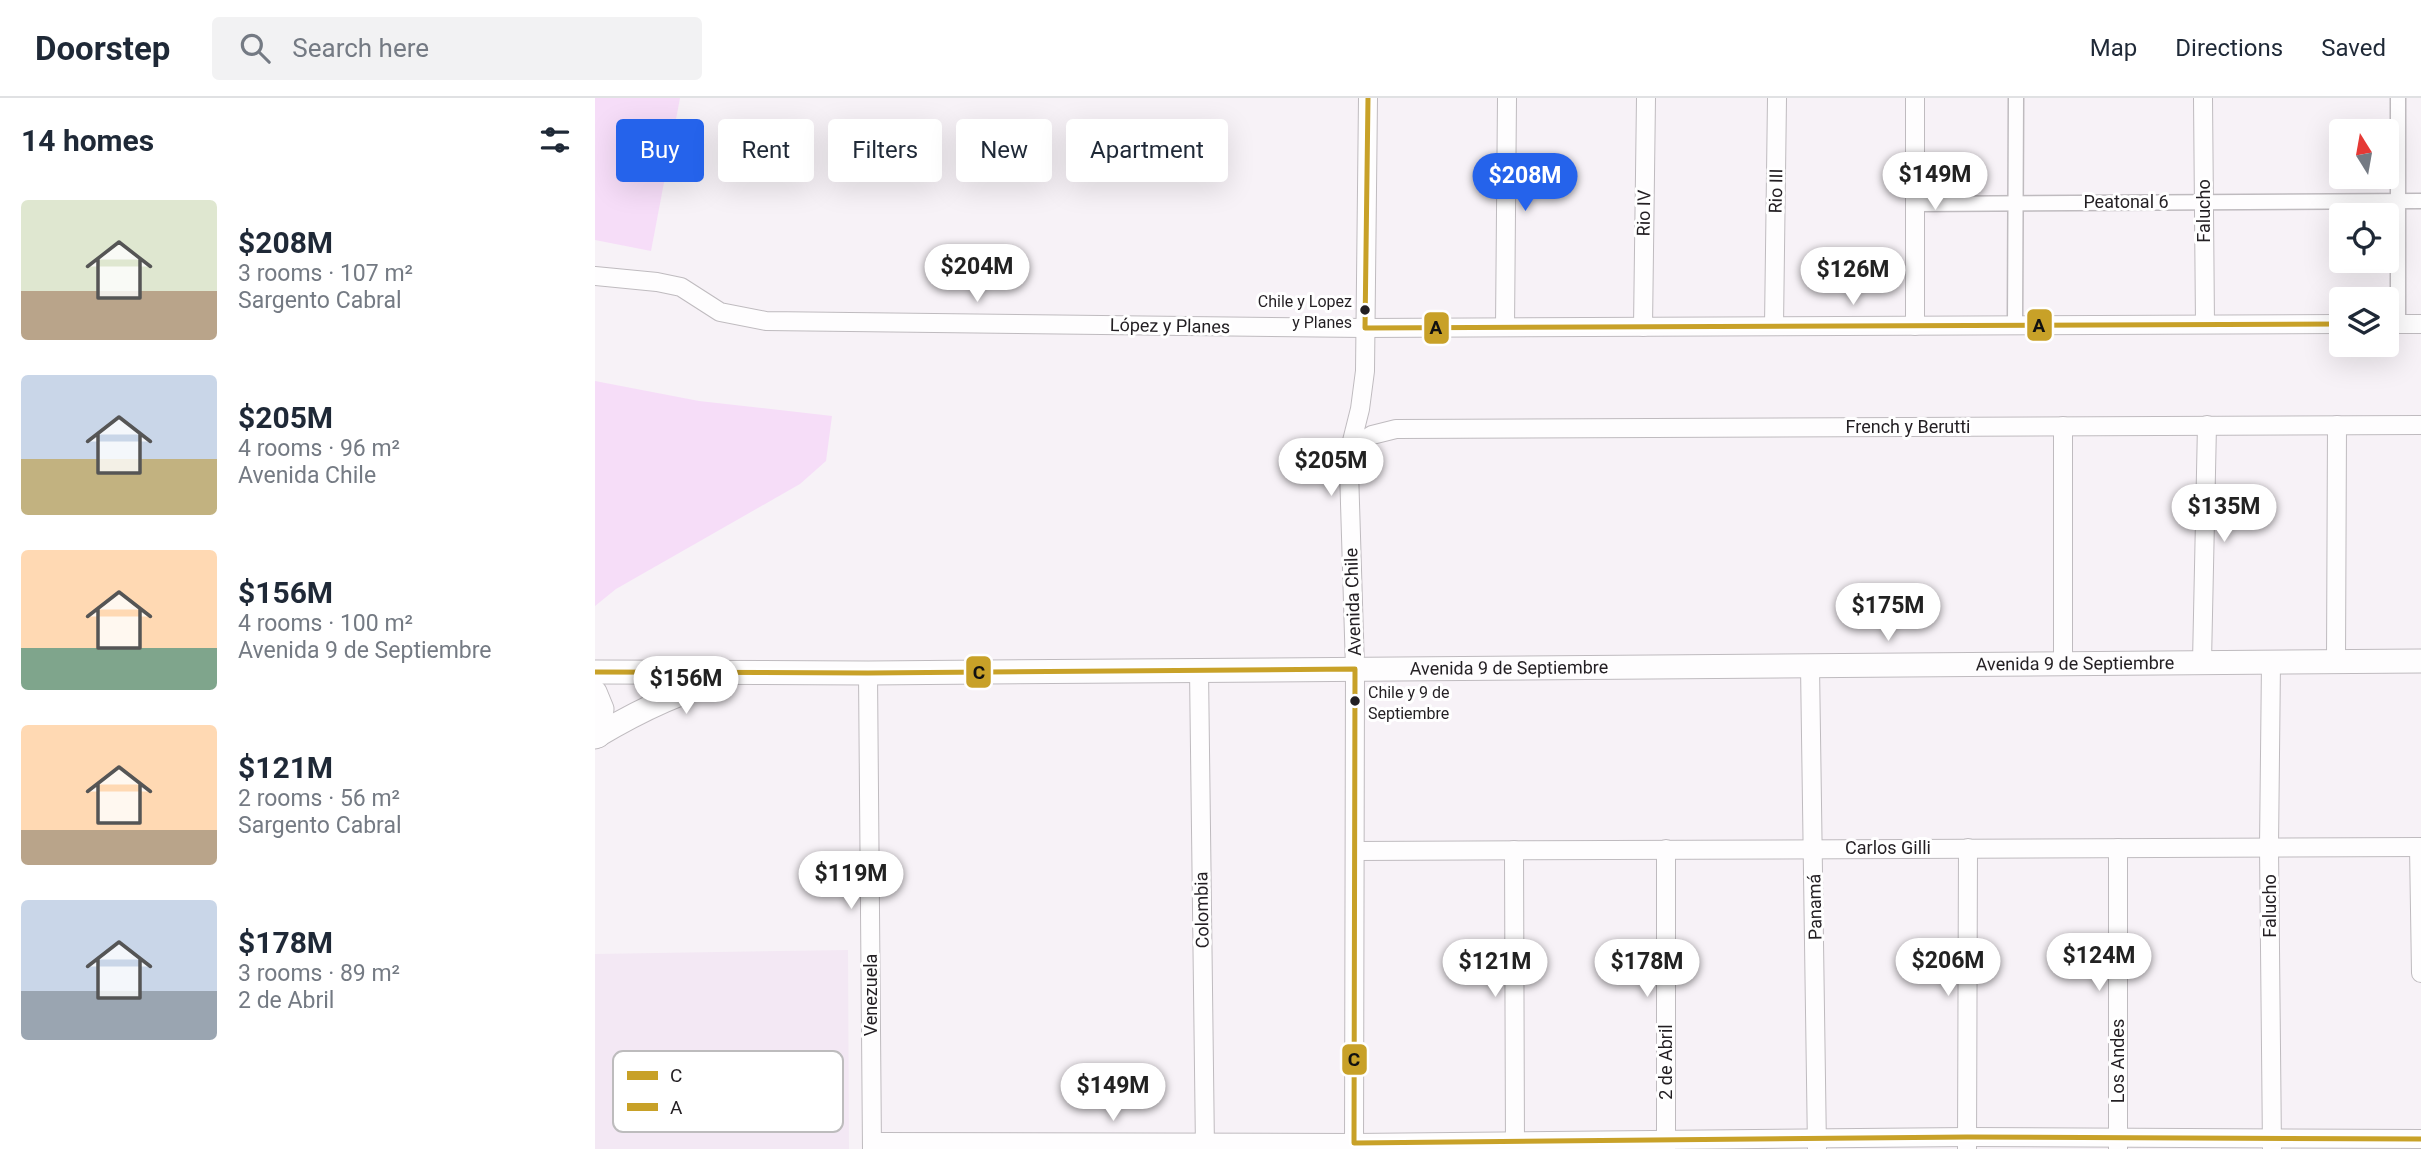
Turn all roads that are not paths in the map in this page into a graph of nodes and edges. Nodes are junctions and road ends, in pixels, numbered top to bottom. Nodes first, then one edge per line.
1 (1368, 98) edge
2 (1507, 98) edge
3 (1646, 98) edge
4 (1777, 98) edge
5 (1915, 98) edge
6 (2016, 98) edge
7 (2203, 98) edge
8 (2398, 98) edge
9 (2398, 201) junction
10 (2421, 201) edge
11 (2204, 202) junction
12 (2015, 203) junction
13 (1916, 204) junction
14 (595, 276) edge
15 (2395, 287) edge
16 (2205, 324) junction
17 (2329, 324) edge
18 (2399, 324) edge
19 (2421, 324) edge
20 (2015, 325) junction
21 (1915, 326) junction
22 (1506, 327) junction
23 (1643, 327) junction
24 (1774, 327) junction
25 (1365, 328) junction
26 (1360, 409) junction
27 (2207, 425) junction
28 (2337, 425) junction
29 (2421, 425) edge
30 (2063, 426) junction
31 (1396, 429) junction
32 (1350, 449) junction
33 (2421, 661) edge
34 (2271, 662) junction
35 (2336, 662) junction
36 (2202, 663) junction
37 (2063, 664) junction
38 (1810, 666) junction
39 (1355, 669) junction
40 (1199, 670) junction
41 (765, 671) junction
42 (595, 672) edge
43 (868, 673) junction
44 (595, 692) edge
45 (596, 737) edge
46 (2269, 847) junction
47 (2420, 847) edge
48 (1814, 848) junction
49 (1968, 848) junction
50 (2118, 848) junction
51 (1666, 849) junction
52 (1514, 850) junction
53 (1355, 851) junction
54 (2421, 973) edge
55 (2421, 1139) edge
56 (1967, 1143) edge
57 (2118, 1143) edge
58 (1817, 1144) edge
59 (2272, 1144) edge
60 (1666, 1145) edge
61 (872, 1146) edge
62 (1032, 1146) edge
63 (1205, 1146) edge
64 (1354, 1146) edge
65 (1515, 1146) edge

1 - 25 street, Avenida Chile
2 - 22 street
3 - 23 street, Rio IV
4 - 24 street, Rio III
5 - 13 street
6 - 12 street
7 - 11 street, Falucho
8 - 9 street
9 - 10 street, Peatonal 6
9 - 11 street, Peatonal 6
9 - 15 street
11 - 12 street, Peatonal 6
11 - 16 street, Falucho
12 - 13 street, Peatonal 6
12 - 20 street
13 - 21 street
14 - 25 street, López y Planes
16 - 17 street, López y Planes
16 - 20 street, López y Planes
18 - 19 street
20 - 21 street, López y Planes
21 - 24 street, López y Planes
22 - 23 street, López y Planes
22 - 25 street, López y Planes
23 - 24 street, López y Planes
25 - 26 street, Avenida Chile
26 - 31 street, French y Berutti
26 - 32 street, Avenida Chile
27 - 28 street, French y Berutti
27 - 30 street, French y Berutti
27 - 36 street
28 - 29 street, French y Berutti
28 - 35 street
30 - 31 street, French y Berutti
30 - 37 street
31 - 32 street, French y Berutti
32 - 39 street, Avenida Chile
33 - 35 street, Avenida 9 de Septiembre
34 - 35 street, Avenida 9 de Septiembre
34 - 36 street, Avenida 9 de Septiembre
34 - 46 street, Falucho
36 - 37 street, Avenida 9 de Septiembre
37 - 38 street, Avenida 9 de Septiembre
38 - 39 street, Avenida 9 de Septiembre
38 - 48 street, Panamá
39 - 40 street, Avenida 9 de Septiembre
39 - 53 street, Avenida Chile
40 - 43 street, Avenida 9 de Septiembre
40 - 63 street, Colombia
41 - 42 street, Avenida 9 de Septiembre
41 - 43 street, Avenida 9 de Septiembre
41 - 45 street
43 - 61 street, Venezuela
44 - 45 street
46 - 47 street, Carlos Gilli
46 - 50 street, Carlos Gilli
46 - 59 street, Falucho
47 - 54 street
48 - 49 street, Carlos Gilli
48 - 51 street, Carlos Gilli
48 - 58 street, Panamá
49 - 50 street, Carlos Gilli
49 - 56 street
50 - 57 street, Los Andes
51 - 52 street, Carlos Gilli
51 - 60 street, 2 de Abril
52 - 53 street, Carlos Gilli
52 - 65 street
53 - 64 street, Avenida Chile
55 - 59 street
56 - 57 street
56 - 58 street
57 - 59 street
58 - 60 street
60 - 65 street
61 - 62 street
62 - 63 street
63 - 64 street
64 - 65 street

